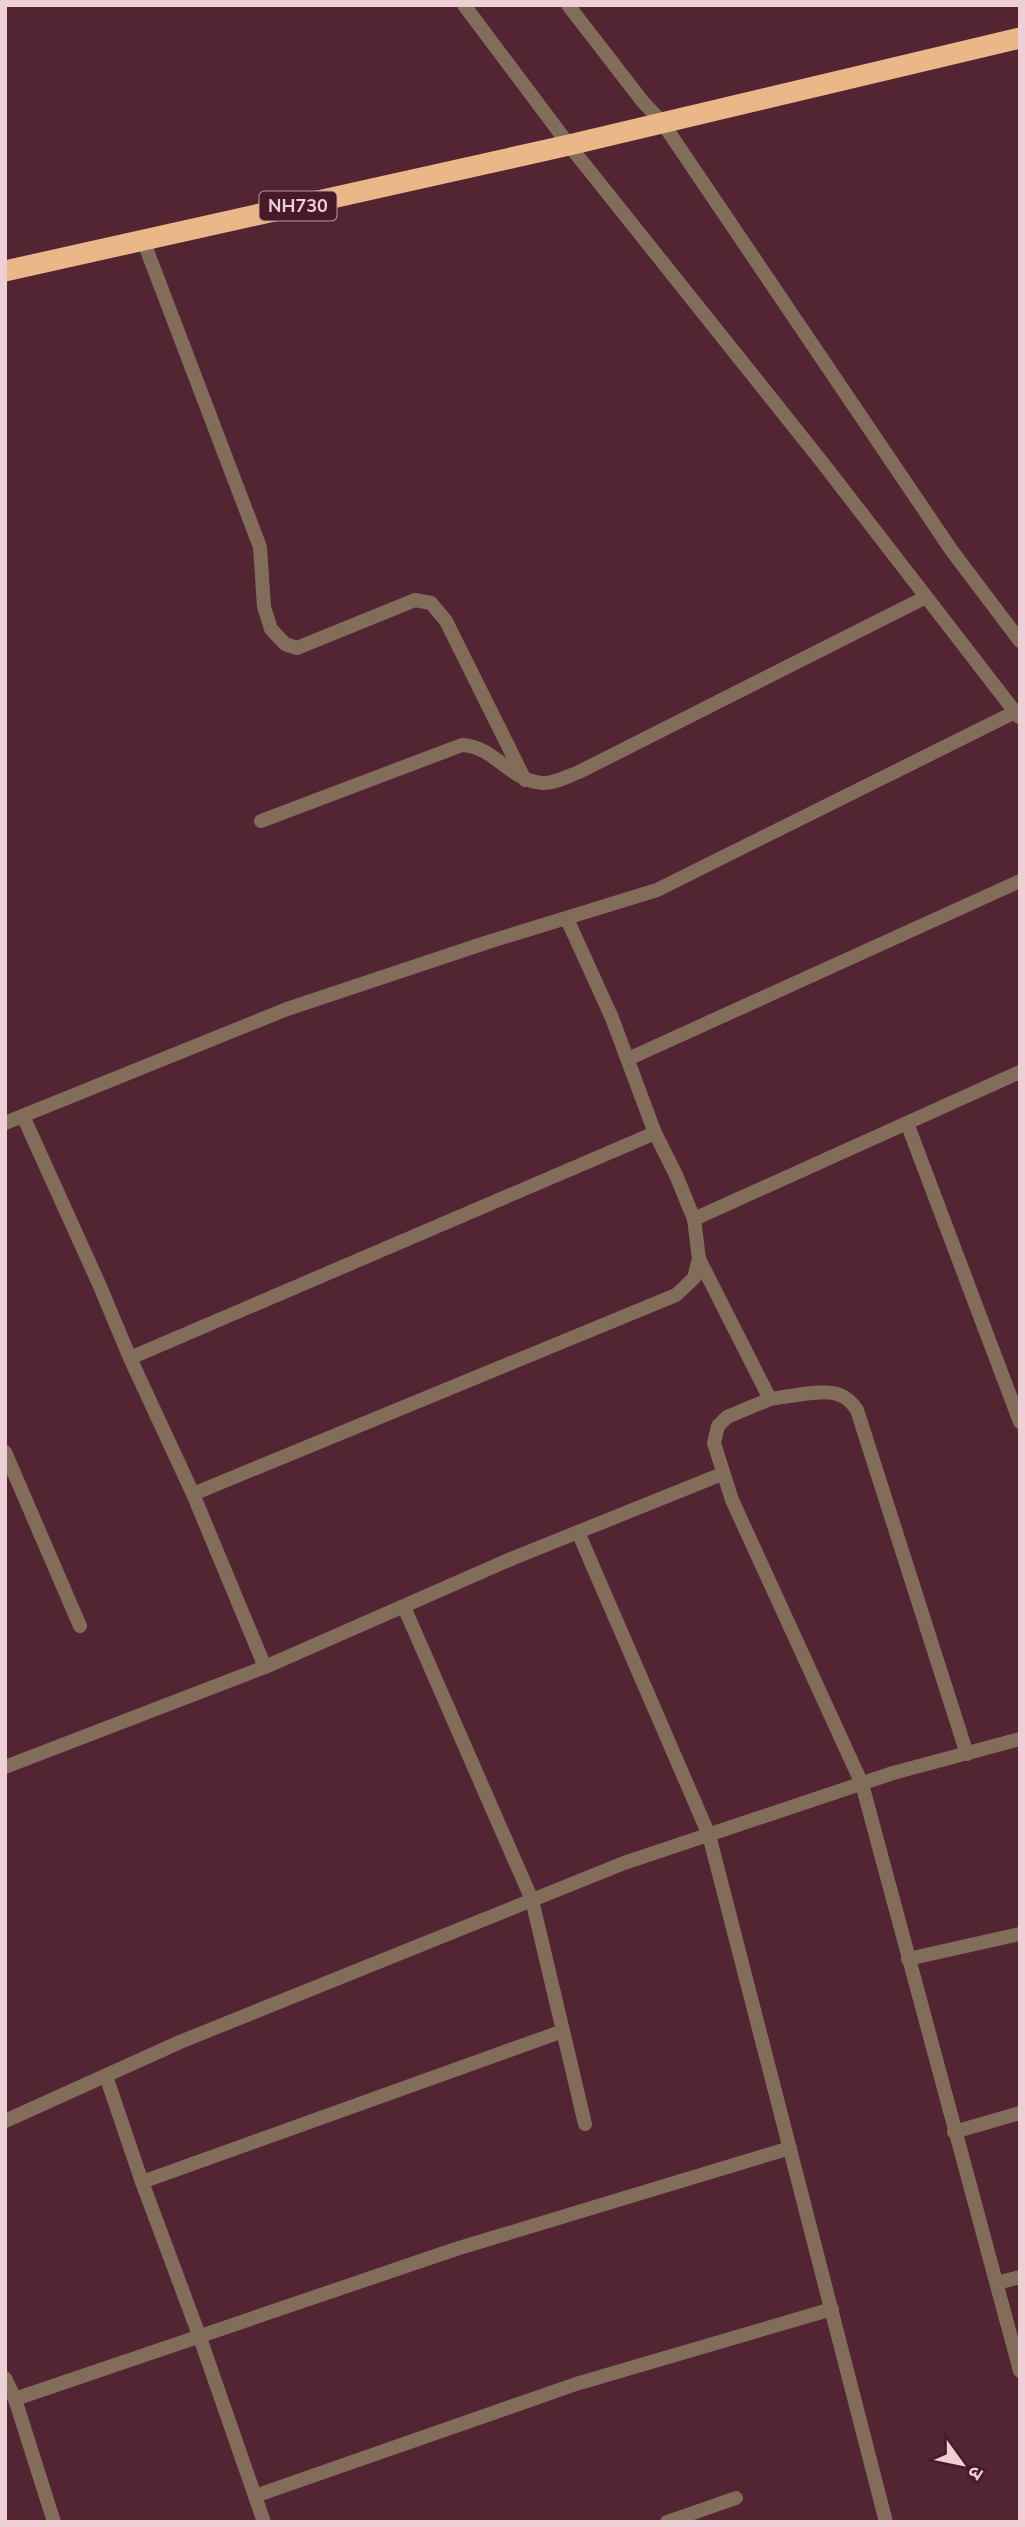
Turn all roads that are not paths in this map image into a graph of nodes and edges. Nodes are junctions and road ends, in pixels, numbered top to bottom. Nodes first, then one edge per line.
1 (464, 5) edge
2 (568, 5) edge
3 (1020, 38) edge
4 (654, 124) junction
5 (569, 145) junction
6 (143, 240) junction
7 (5, 271) edge
8 (926, 597) junction
9 (1020, 641) edge
10 (1017, 715) edge
11 (525, 780) junction
12 (261, 821) dead end
13 (1020, 881) edge
14 (567, 919) junction
15 (628, 1059) junction
16 (1020, 1072) edge
17 (23, 1116) junction
18 (907, 1123) junction
19 (5, 1124) edge
20 (655, 1133) junction
21 (694, 1219) junction
22 (699, 1259) junction
23 (130, 1358) junction
24 (770, 1399) junction
25 (1020, 1422) edge
26 (5, 1452) edge
27 (722, 1475) junction
28 (193, 1494) junction
29 (578, 1532) junction
30 (404, 1607) junction
31 (80, 1626) dead end
32 (265, 1667) junction
33 (1020, 1740) edge
34 (967, 1754) junction
35 (5, 1767) edge
36 (862, 1784) junction
37 (709, 1835) junction
38 (532, 1900) junction
39 (1020, 1934) edge
40 (908, 1959) junction
41 (563, 2031) junction
42 (106, 2076) junction
43 (1020, 2113) edge
44 (5, 2121) edge
45 (584, 2124) dead end
46 (954, 2132) junction
47 (790, 2148) junction
48 (142, 2182) junction
49 (1020, 2277) edge
50 (997, 2283) junction
51 (832, 2309) junction
52 (199, 2335) junction
53 (1020, 2371) edge
54 (5, 2378) edge
55 (15, 2399) junction
56 (255, 2496) junction
57 (736, 2498) dead end
58 (54, 2522) edge
59 (264, 2522) edge
60 (667, 2522) edge
61 (886, 2522) edge

1 - 5 street
2 - 4 street
3 - 4 highway, NH730
4 - 5 highway, NH730
4 - 9 street
5 - 6 highway, NH730
5 - 8 street
6 - 7 highway, NH730
6 - 11 street
8 - 10 street
8 - 11 street
10 - 14 street
11 - 12 street
13 - 15 street
14 - 15 street
14 - 17 street
15 - 20 street
16 - 18 street
17 - 19 street
17 - 23 street
18 - 21 street
18 - 25 street
20 - 21 street
20 - 23 street
21 - 22 street
22 - 24 street
22 - 28 street
23 - 28 street
24 - 27 street
24 - 34 street
26 - 31 street
27 - 29 street
27 - 36 street
28 - 32 street
29 - 30 street
29 - 37 street
30 - 32 street
30 - 38 street
32 - 35 street
33 - 34 street
34 - 36 street
36 - 37 street
36 - 40 street
37 - 38 street
37 - 47 street
38 - 41 street
38 - 42 street
39 - 40 street
40 - 46 street
41 - 45 street
41 - 48 street
42 - 44 street
42 - 48 street
43 - 46 street
46 - 50 street
47 - 51 street
47 - 52 street
48 - 52 street
49 - 50 street
50 - 53 street
51 - 56 street
51 - 61 street
52 - 55 street
52 - 56 street
54 - 55 street
55 - 58 street
56 - 59 street
57 - 60 street

